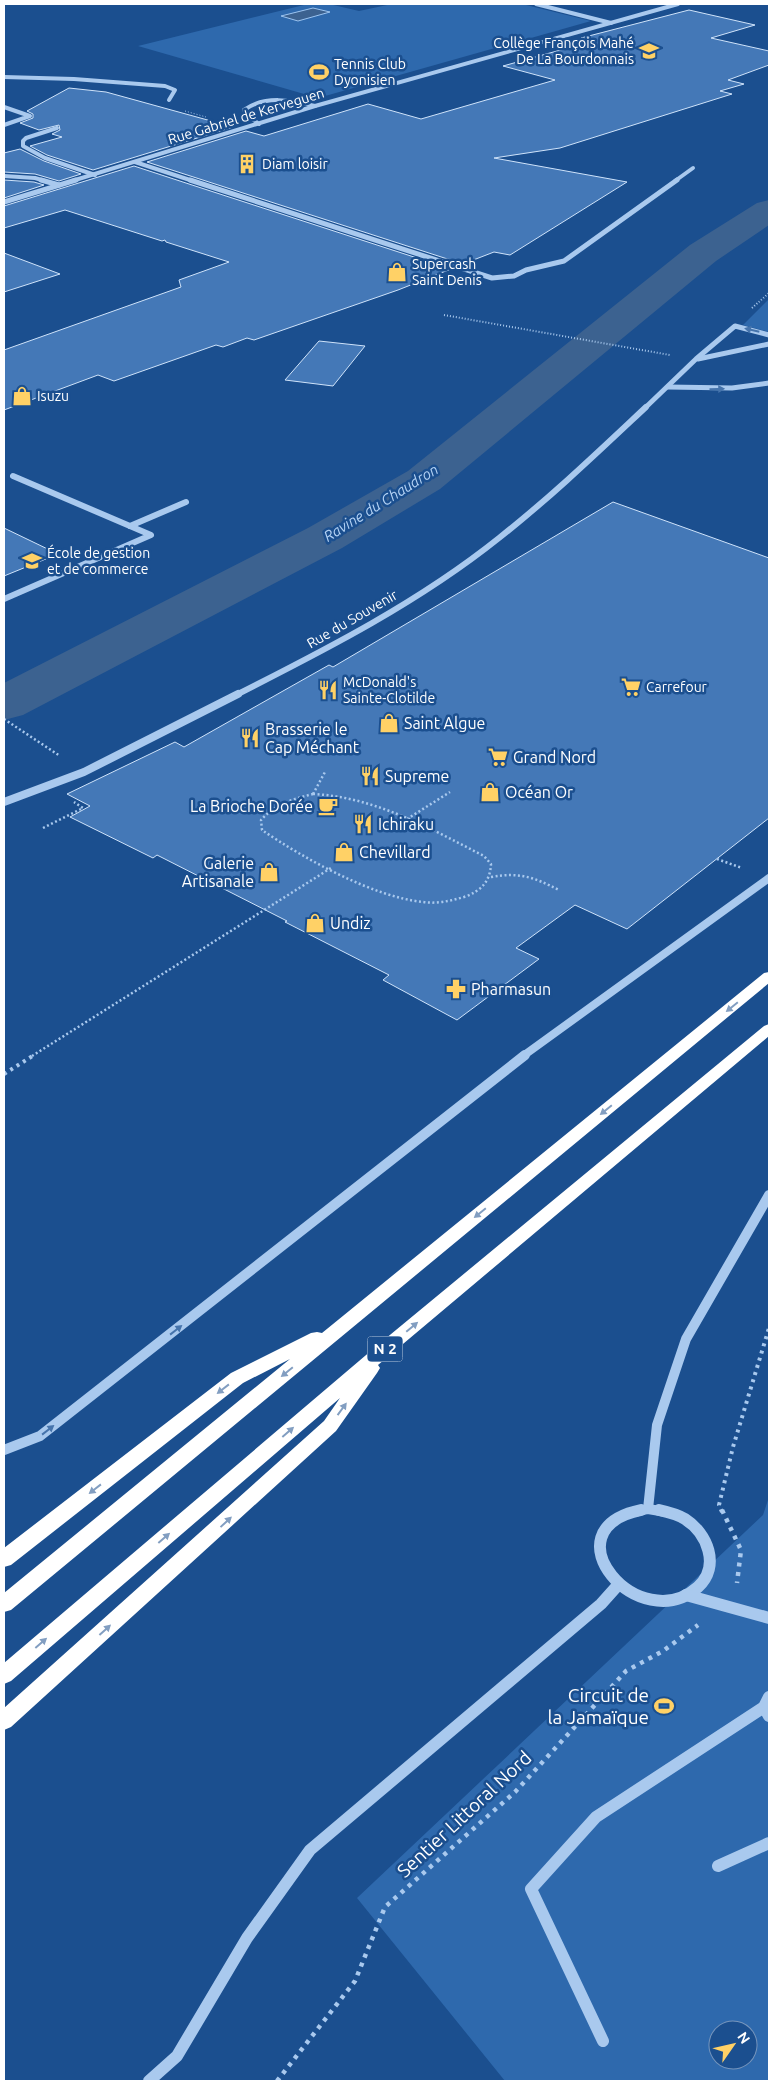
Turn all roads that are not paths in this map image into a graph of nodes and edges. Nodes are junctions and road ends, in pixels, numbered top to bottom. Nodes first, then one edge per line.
1 (536, 4) edge
2 (678, 4) edge
3 (612, 23) junction
4 (4, 77) edge
5 (169, 100) dead end
6 (4, 106) edge
7 (315, 106) junction
8 (259, 124) junction
9 (4, 125) edge
10 (57, 128) dead end
11 (134, 162) junction
12 (693, 168) dead end
13 (95, 175) junction
14 (4, 176) edge
15 (60, 186) junction
16 (4, 202) edge
17 (769, 334) edge
18 (769, 344) edge
19 (696, 359) junction
20 (769, 383) edge
21 (668, 387) junction
22 (13, 476) dead end
23 (186, 502) dead end
24 (130, 526) junction
25 (4, 598) edge
26 (4, 802) edge
27 (769, 878) edge
28 (769, 976) edge
29 (769, 1029) edge
30 (769, 1195) edge
31 (343, 1325) junction
32 (385, 1349) junction
33 (4, 1450) edge
34 (648, 1509) junction
35 (4, 1559) edge
36 (618, 1585) junction
37 (686, 1595) junction
38 (4, 1604) edge
39 (769, 1618) edge
40 (4, 1675) edge
41 (768, 1707) edge
42 (4, 1721) edge
43 (769, 1843) edge
44 (718, 1866) dead end
45 (603, 2041) dead end
46 (149, 2081) edge

1 - 3 street
2 - 3 street, Rue Gabriel de Kerveguen
3 - 7 street, Rue Gabriel de Kerveguen
4 - 5 street
6 - 9 street
7 - 8 street, Rue Gabriel de Kerveguen
7 - 8 street
8 - 11 street, Rue Gabriel de Kerveguen
10 - 13 street
11 - 12 street
11 - 13 street, Rue Gabriel de Kerveguen
13 - 15 street, Rue Gabriel de Kerveguen
14 - 15 street
15 - 16 street, Rue Gabriel de Kerveguen
17 -> 19 street, Rue du Souvenir
18 - 19 street
19 - 21 street, Rue du Souvenir
21 -> 20 street
21 - 26 street, Rue du Souvenir
22 - 24 street
23 - 24 lane
24 - 25 street
33 -> 27 street
28 -> 31 highway, N 2
32 -> 29 highway, N 2
30 - 34 street
31 -> 35 highway
31 -> 38 highway, N 2
40 -> 32 highway, N 2
42 -> 32 highway
34 - 36 street
34 - 37 street
36 - 37 street
36 - 46 street
37 - 39 street
41 - 45 lane
43 - 44 street

